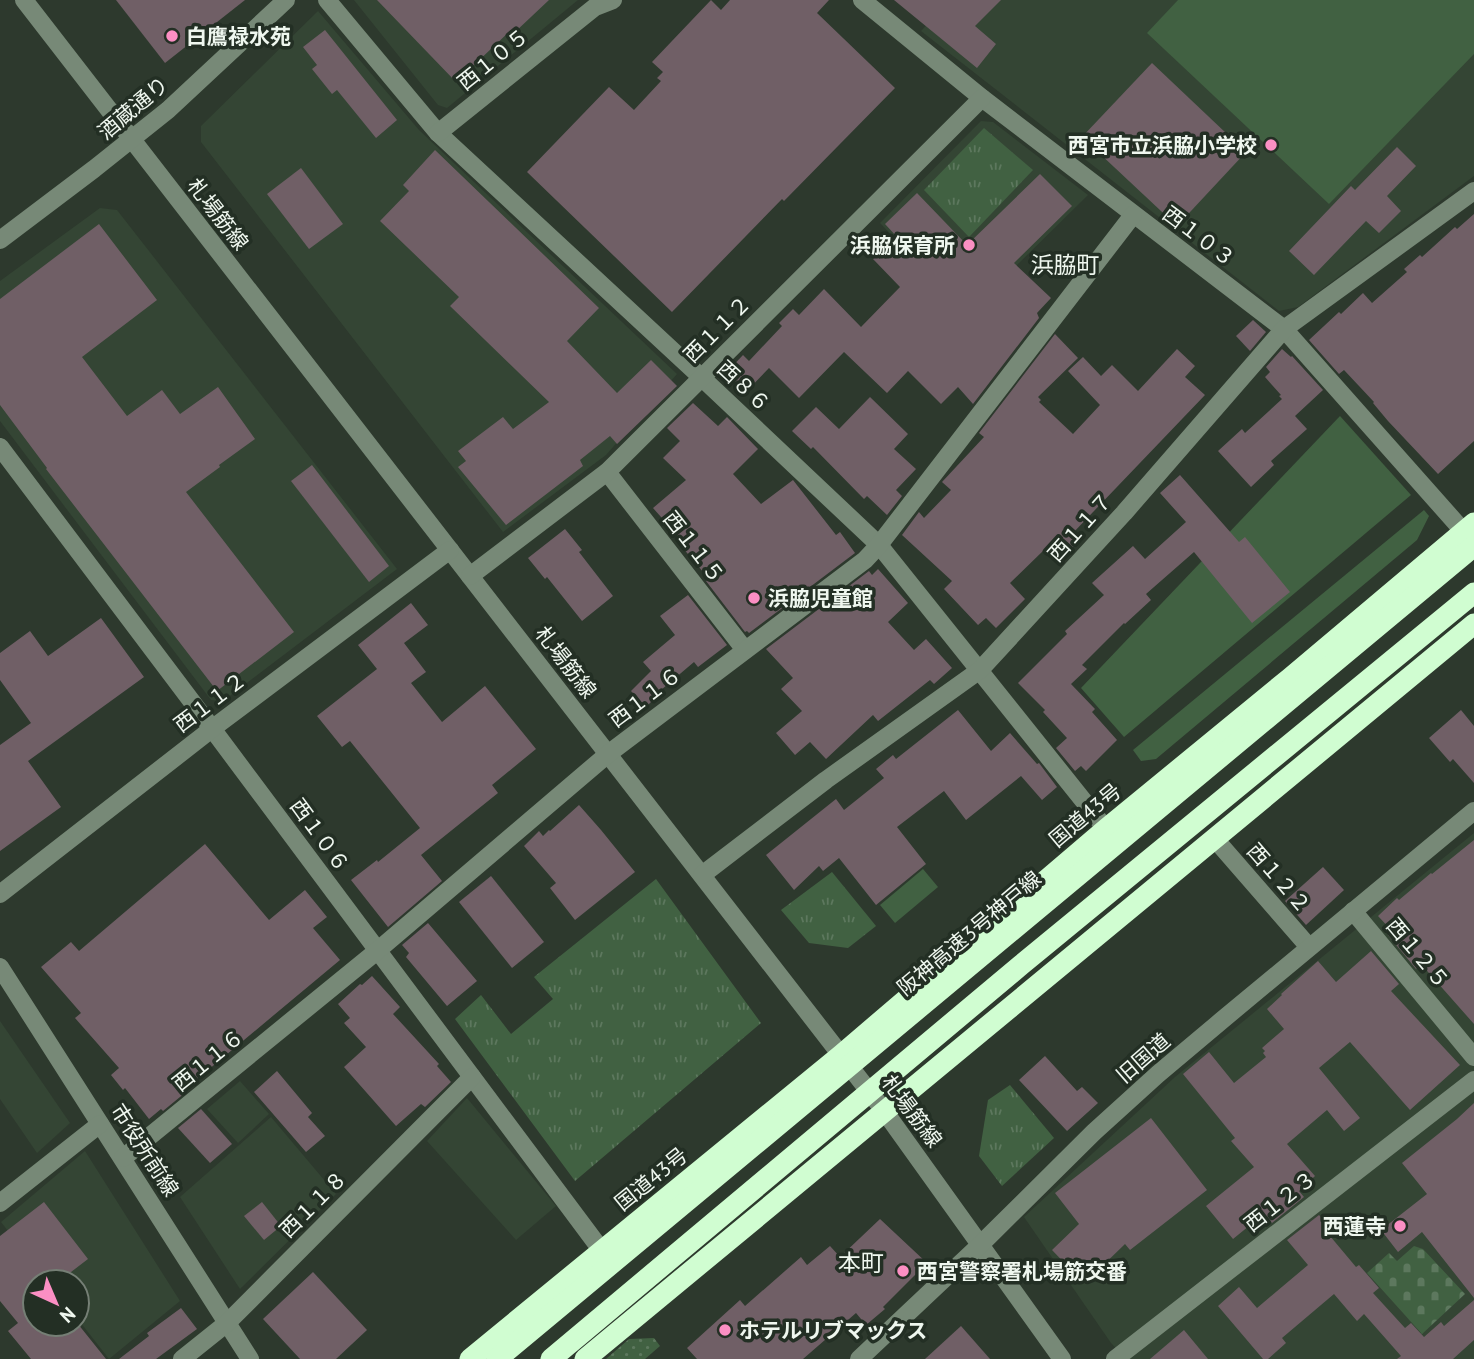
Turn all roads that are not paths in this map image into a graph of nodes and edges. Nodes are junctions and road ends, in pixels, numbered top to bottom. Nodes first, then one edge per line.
1 (24, 0) edge
2 (286, 0) edge
3 (327, 0) edge
4 (613, 0) edge
5 (862, 0) edge
6 (982, 97) junction
7 (438, 133) junction
8 (131, 139) junction
9 (1474, 191) edge
10 (1133, 215) junction
11 (0, 240) edge
12 (1284, 329) junction
13 (701, 377) junction
14 (1, 449) edge
15 (607, 472) junction
16 (1471, 536) edge
17 (879, 545) junction
18 (450, 550) junction
19 (470, 576) junction
20 (1474, 593) edge
21 (1474, 624) edge
22 (745, 650) junction
23 (980, 670) junction
24 (212, 728) junction
25 (608, 754) junction
26 (1474, 811) edge
27 (1106, 829) junction
28 (1215, 839) junction
29 (702, 875) junction
30 (0, 894) edge
31 (1353, 911) junction
32 (1309, 947) junction
33 (377, 951) junction
34 (0, 967) edge
35 (841, 1055) junction
36 (1474, 1057) edge
37 (472, 1077) junction
38 (1474, 1080) edge
39 (885, 1112) junction
40 (100, 1124) junction
41 (122, 1158) junction
42 (0, 1203) edge
43 (980, 1245) junction
44 (602, 1251) junction
45 (227, 1323) junction
46 (182, 1359) edge
47 (250, 1359) edge
48 (470, 1359) edge
49 (497, 1359) edge
50 (551, 1359) edge
51 (585, 1359) edge
52 (859, 1359) edge
53 (1062, 1359) edge
54 (1115, 1359) edge

1 - 8 street, 札場筋線
2 - 8 street, 酒蔵通り
3 - 7 street, 西８６
4 - 7 street, 西１０５
5 - 6 street, 西１０３
6 - 10 street, 西１０３
6 - 13 street, 西１１２
7 - 13 street, 西８６
8 - 11 street, 酒蔵通り
8 - 18 street, 札場筋線
9 - 12 street, 西１１７
10 - 12 street, 西１０３
10 - 17 street, 西１１６
12 - 16 street, 西１０３
12 - 23 street, 西１１７
13 - 15 street, 西１１２
13 - 17 street, 西８６
14 - 24 street, 西１０６
15 - 19 street, 西１１２
15 - 22 street, 西１１５
16 - 27 highway, 国道43号
16 - 49 highway, 阪神高速3号神戸線, bridge
17 - 22 street, 西１１６
17 - 23 street, 西８６
18 - 19 street, 札場筋線
18 - 24 street, 西１１２
19 - 25 street, 札場筋線
20 - 50 highway, bridge
21 - 28 highway
22 - 25 street, 西１１６
23 - 27 street, 西８６
23 - 29 street, 西１１７
24 - 30 street, 西１１２
24 - 33 street, 西１０６
25 - 29 street, 札場筋線
25 - 33 street, 西１１６
26 - 31 street, 旧国道
27 - 35 highway, 国道43号
28 - 32 street, 西１２２
28 - 39 highway
29 - 35 street, 札場筋線
31 - 32 street, 旧国道
31 - 36 street, 西１２５
32 - 43 street, 旧国道
33 - 37 street, 西１０６
33 - 41 street, 西１１６
34 - 40 street, 市役所前線
35 - 39 street, 札場筋線
35 - 44 highway, 国道43号
37 - 44 street, 西１０６
37 - 45 street, 西１１８
38 - 54 street, 西１２３
39 - 43 street, 札場筋線
39 - 51 highway
40 - 41 street, 市役所前線
40 - 42 street
41 - 45 street, 市役所前線
43 - 52 street, 旧国道
43 - 53 street, 札場筋線
44 - 48 highway, 国道43号
45 - 46 street, 西１１８
45 - 47 street, 市役所前線

